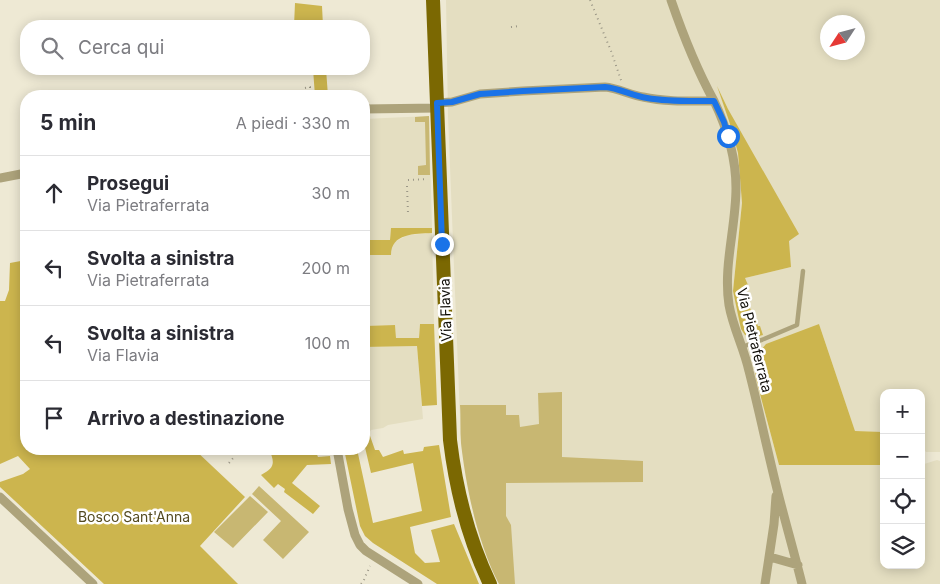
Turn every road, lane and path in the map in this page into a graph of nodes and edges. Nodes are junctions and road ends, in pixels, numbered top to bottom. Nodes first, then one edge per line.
1 (432, 0) edge
2 (590, 0) edge
3 (671, 0) edge
4 (520, 26) dead end
5 (511, 27) dead end
6 (305, 88) dead end
7 (310, 90) edge
8 (623, 92) junction
9 (714, 101) junction
10 (437, 106) junction
11 (370, 109) edge
12 (20, 175) edge
13 (0, 178) edge
14 (440, 178) junction
15 (408, 180) dead end
16 (407, 186) dead end
17 (408, 213) dead end
18 (803, 271) dead end
19 (742, 347) junction
20 (339, 455) edge
21 (234, 457) dead end
22 (229, 463) dead end
23 (777, 488) junction
24 (0, 497) edge
25 (770, 557) junction
26 (798, 565) junction
27 (370, 566) dead end
28 (93, 584) edge
29 (361, 584) edge
30 (418, 584) edge
31 (490, 584) edge
32 (765, 584) edge
33 (802, 584) edge

1 - 10 main road, Via Flavia
2 - 8 path
3 - 9 street, Via Pietraferrata
4 - 5 path
6 - 7 path
8 - 9 street
8 - 10 street
9 - 19 street, Via Pietraferrata
10 - 11 street
10 - 14 main road, Via Flavia
12 - 13 street
14 - 15 path
14 - 31 main road, Via Flavia
16 - 17 path
18 - 19 lane
19 - 23 street, Via Pietraferrata
20 - 30 street
21 - 22 path
23 - 25 street
23 - 26 street, Via Pietraferrata
24 - 28 street
25 - 26 street
25 - 32 street
26 - 33 street, Via Pietraferrata
27 - 29 path

